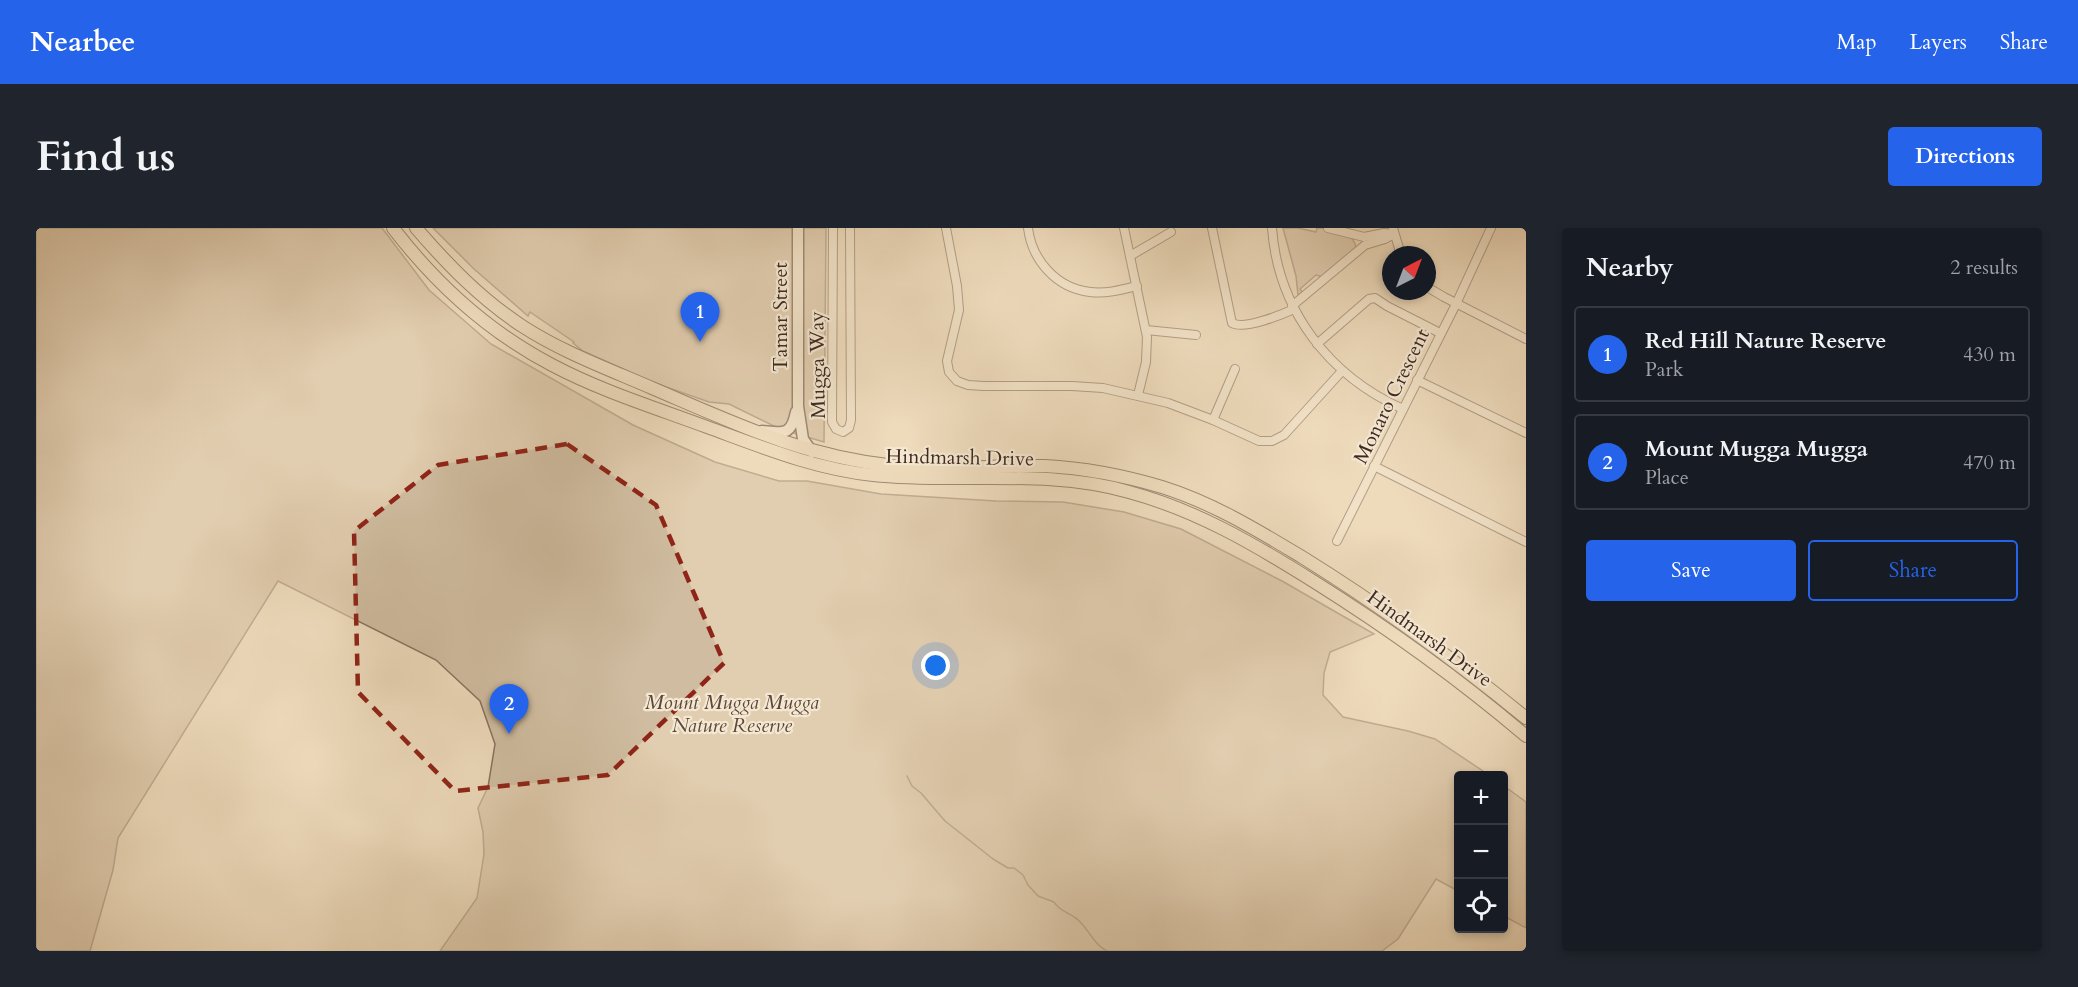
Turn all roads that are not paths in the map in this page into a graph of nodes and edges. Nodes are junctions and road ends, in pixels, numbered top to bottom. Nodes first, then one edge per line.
1 (393, 228) edge
2 (416, 228) edge
3 (798, 228) edge
4 (833, 228) edge
5 (850, 228) edge
6 (946, 228) edge
7 (1028, 228) edge
8 (1124, 228) edge
9 (1212, 228) edge
10 (1272, 228) edge
11 (1329, 228) edge
12 (1492, 230) edge
13 (1393, 231) edge
14 (1171, 232) dead end
15 (1398, 246) edge
16 (1130, 256) junction
17 (1137, 286) junction
18 (1436, 292) edge
19 (1456, 304) junction
20 (1293, 307) junction
21 (1146, 330) junction
22 (1440, 333) junction
23 (1196, 334) dead end
24 (1526, 339) edge
25 (1317, 344) junction
26 (1235, 369) dead end
27 (1342, 371) junction
28 (1417, 380) junction
29 (1138, 395) junction
30 (798, 406) junction
31 (1403, 409) junction
32 (1213, 420) junction
33 (749, 429) junction
34 (1526, 434) edge
35 (812, 452) junction
36 (1374, 466) junction
37 (1337, 541) dead end
38 (1526, 542) edge
39 (1526, 718) edge
40 (1526, 736) edge

1 - 40 main road, Hindmarsh Drive
2 - 33 main road, Hindmarsh Drive
3 - 30 main road, Tamar Street
4 - 5 street, Mugga Way
6 - 29 street
7 - 17 street
8 - 16 street
9 - 20 street
10 - 20 street
11 - 13 street
12 - 19 street, Monaro Crescent
13 - 15 street
13 - 20 street
14 - 16 street
16 - 17 street
17 - 21 street
18 - 19 street
19 - 22 street, Monaro Crescent
19 - 24 street
20 - 25 street
21 - 23 street
21 - 29 street
22 - 25 street
22 - 28 street, Monaro Crescent
25 - 27 street
26 - 32 street
27 - 31 street
27 - 32 street
28 - 31 street, Monaro Crescent
28 - 34 street
29 - 32 street
30 - 33 main road, Tamar Street
30 - 35 main road, Tamar Street
31 - 36 street, Monaro Crescent
33 - 35 main road, Hindmarsh Drive
35 - 39 main road, Hindmarsh Drive
36 - 37 street, Monaro Crescent
36 - 38 street

